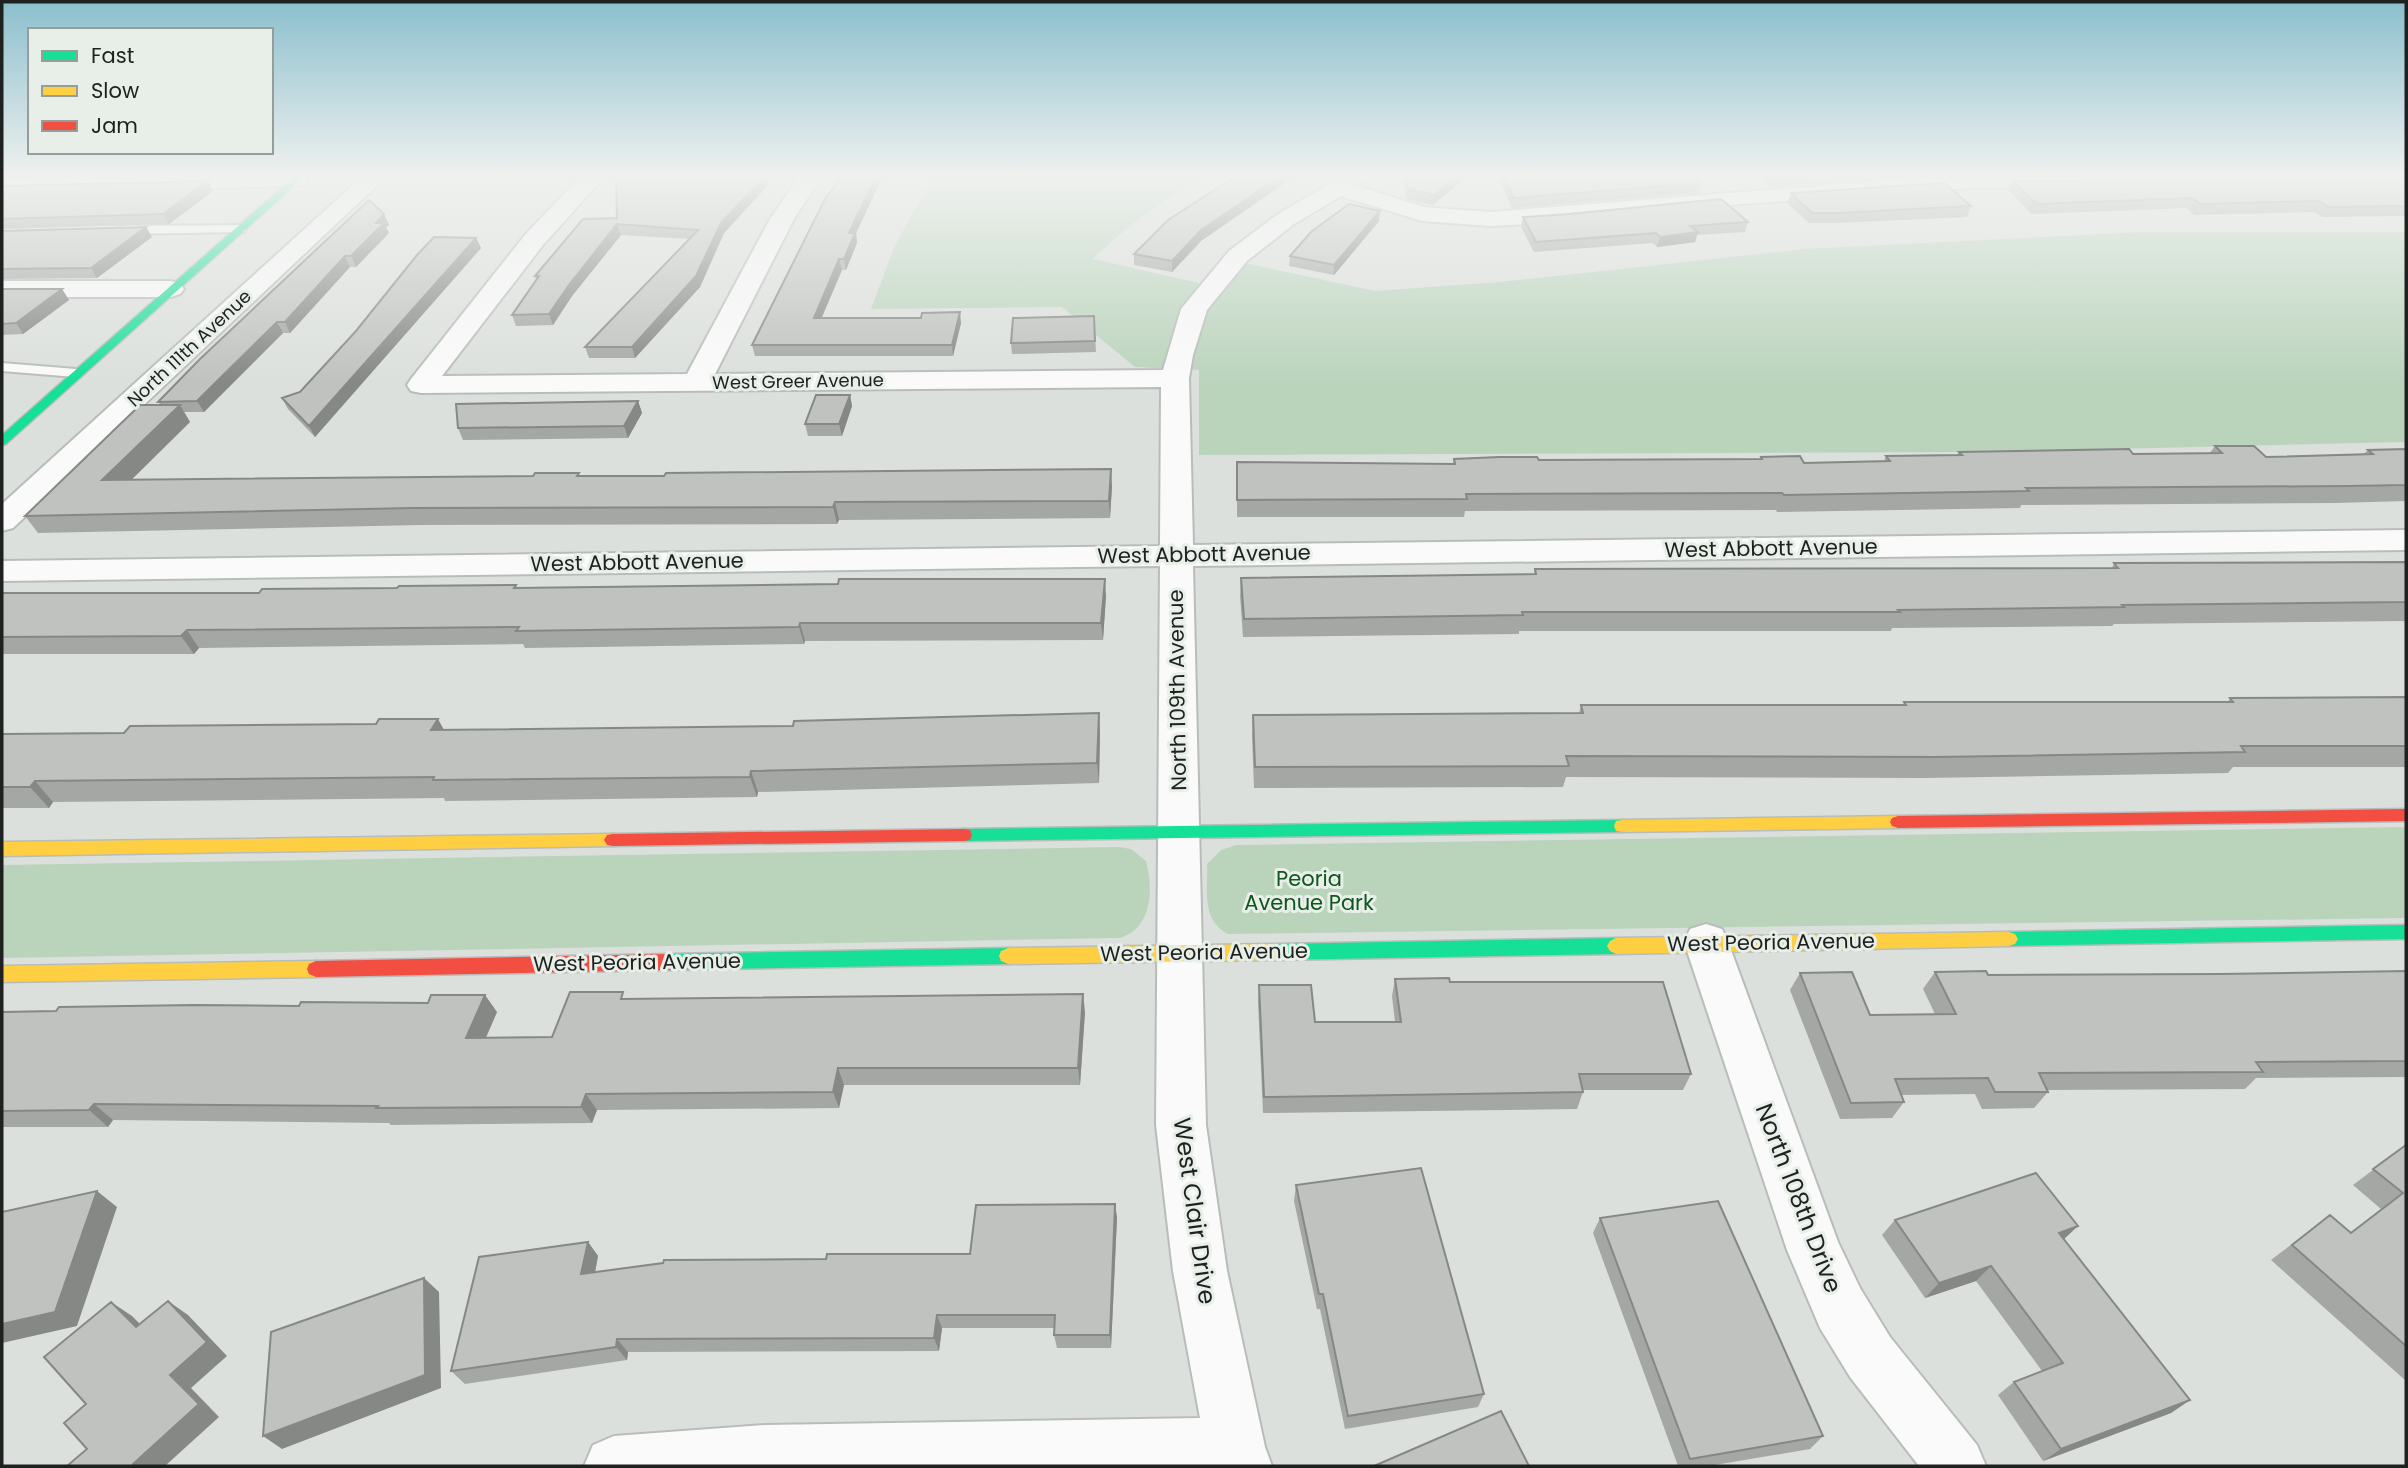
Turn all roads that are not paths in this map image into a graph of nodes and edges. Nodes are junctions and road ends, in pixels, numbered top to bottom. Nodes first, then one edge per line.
1 (222, 245) edge
2 (302, 245) edge
3 (530, 245) edge
4 (769, 245) edge
5 (1253, 245) edge
6 (2, 289) edge
7 (171, 289) junction
8 (2, 367) edge
9 (76, 373) junction
10 (1175, 377) junction
11 (697, 382) junction
12 (2, 441) edge
13 (2, 521) edge
14 (2406, 540) edge
15 (1175, 555) junction
16 (2, 570) edge
17 (2406, 815) edge
18 (1178, 831) junction
19 (2, 849) edge
20 (2406, 932) edge
21 (1706, 942) junction
22 (1180, 952) junction
23 (2, 974) edge
24 (1238, 1457) edge
25 (614, 1466) edge
26 (1956, 1466) edge

1 - 7 street
2 - 13 street, North 111th Avenue
3 - 11 street, West Greer Avenue
4 - 11 street
5 - 10 street, North 109th Avenue
6 - 7 street
7 - 9 street
8 - 9 lane
9 - 12 street
10 - 11 street, West Greer Avenue
10 - 15 street, North 109th Avenue
14 - 15 street, West Abbott Avenue
15 - 16 street, West Abbott Avenue
15 - 18 street, North 109th Avenue
17 - 18 street
18 - 19 street
18 - 22 street, North 109th Avenue
20 - 21 street, West Peoria Avenue
21 - 22 street, West Peoria Avenue
21 - 26 street, North 108th Drive
22 - 23 street, West Peoria Avenue
22 - 24 street, West Clair Drive
24 - 25 street

